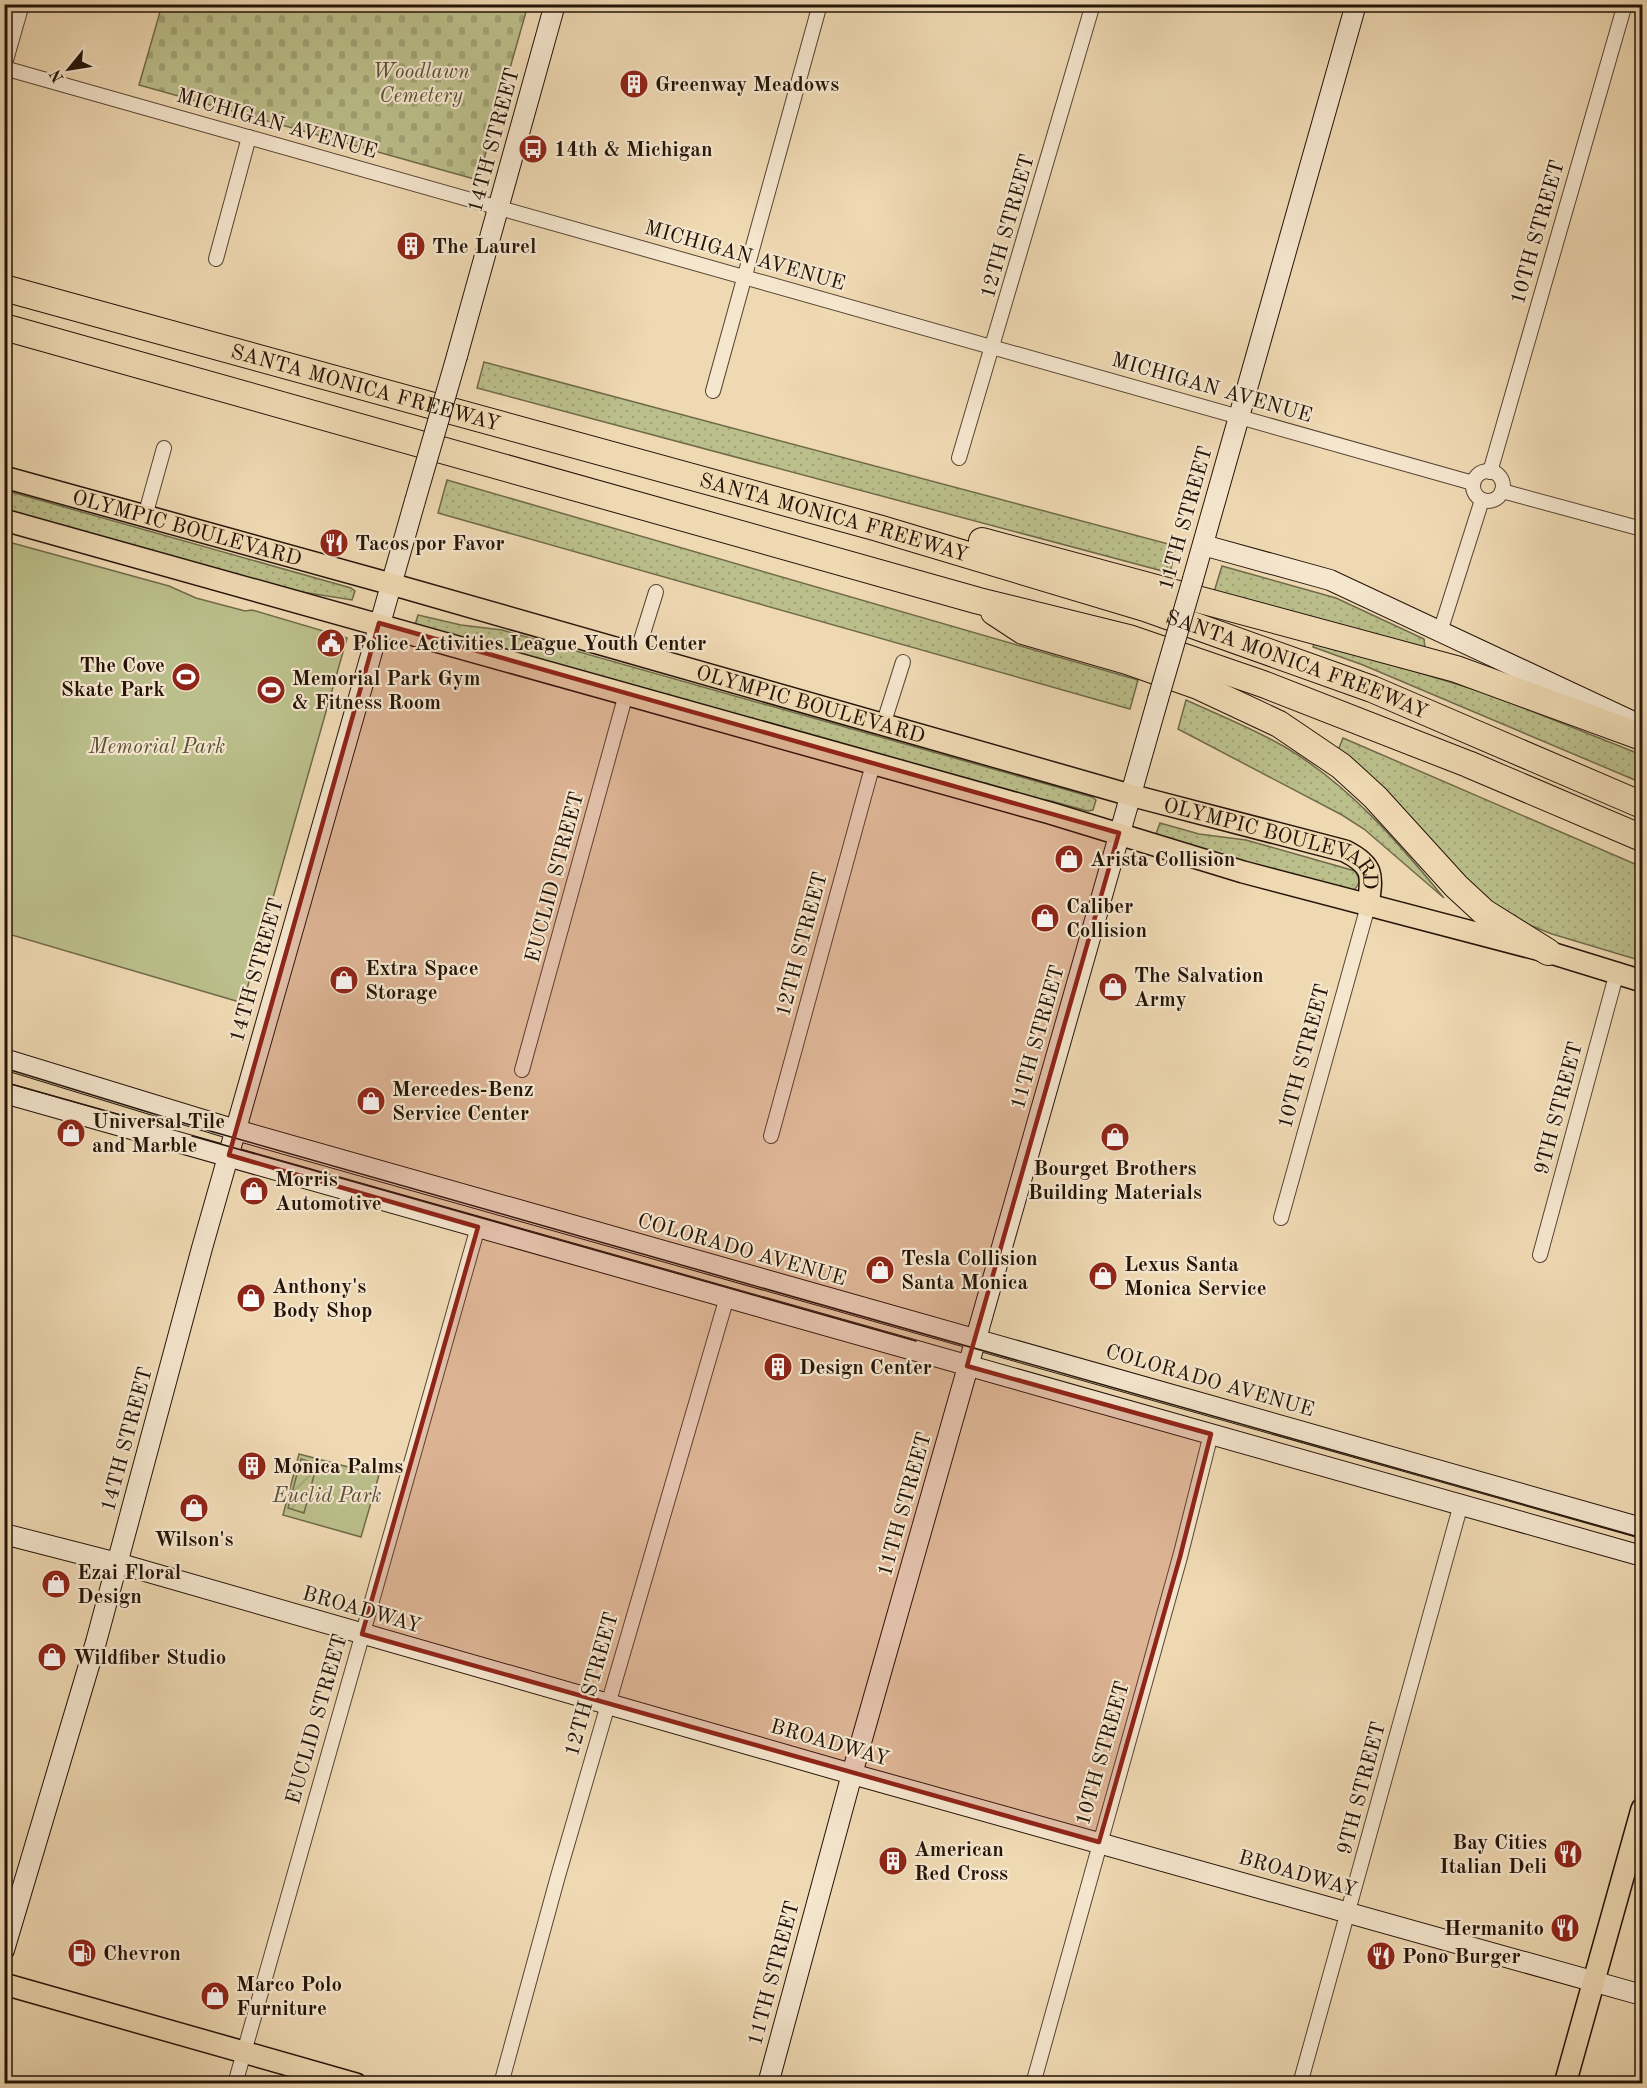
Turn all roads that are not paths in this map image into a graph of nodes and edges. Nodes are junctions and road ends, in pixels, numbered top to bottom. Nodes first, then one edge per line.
1 (22, 4) edge
2 (555, 4) edge
3 (820, 4) edge
4 (1093, 4) edge
5 (1356, 4) edge
6 (1625, 4) edge
7 (4, 67) edge
8 (249, 137) junction
9 (500, 208) junction
10 (216, 259) dead end
11 (745, 277) junction
12 (4, 288) edge
13 (4, 327) edge
14 (993, 347) junction
15 (713, 391) dead end
16 (1239, 416) junction
17 (164, 448) dead end
18 (959, 458) dead end
19 (1490, 472) junction
20 (4, 477) edge
21 (1473, 483) junction
22 (1502, 491) junction
23 (1482, 500) junction
24 (145, 516) junction
25 (4, 520) edge
26 (879, 528) junction
27 (1642, 529) edge
28 (1203, 545) junction
29 (391, 584) junction
30 (656, 592) dead end
31 (979, 601) junction
32 (379, 623) junction
33 (1440, 632) junction
34 (636, 656) junction
35 (903, 662) dead end
36 (626, 694) junction
37 (883, 725) junction
38 (1642, 726) edge
39 (1642, 737) edge
40 (873, 764) junction
41 (1130, 795) junction
42 (1642, 805) edge
43 (1119, 833) junction
44 (1642, 838) edge
45 (1368, 906) junction
46 (1548, 952) junction
47 (1617, 972) junction
48 (1642, 981) edge
49 (4, 1059) edge
50 (522, 1070) dead end
51 (4, 1093) edge
52 (236, 1130) junction
53 (771, 1136) dead end
54 (229, 1155) junction
55 (1281, 1218) dead end
56 (478, 1227) junction
57 (1540, 1255) dead end
58 (727, 1297) junction
59 (976, 1339) junction
60 (968, 1366) junction
61 (1211, 1434) junction
62 (1461, 1504) junction
63 (1642, 1528) edge
64 (4, 1534) edge
65 (1642, 1556) edge
66 (117, 1563) junction
67 (362, 1634) junction
68 (608, 1703) junction
69 (852, 1774) junction
70 (1642, 1809) edge
71 (1099, 1842) junction
72 (1349, 1912) junction
73 (4, 1950) edge
74 (1594, 1981) junction
75 (4, 1984) edge
76 (1642, 1995) edge
77 (244, 2052) junction
78 (235, 2084) edge
79 (356, 2084) edge
80 (501, 2084) edge
81 (768, 2084) edge
82 (1033, 2084) edge
83 (1300, 2084) edge
84 (1565, 2084) edge

1 - 7 street
2 - 9 street, 14TH STREET
3 - 11 street
4 - 14 street, 12TH STREET
5 - 16 street, 11TH STREET
6 - 19 street, 10TH STREET
7 - 8 street, MICHIGAN AVENUE
8 - 9 street, MICHIGAN AVENUE
8 - 10 street
9 - 11 street, MICHIGAN AVENUE
9 - 29 street, 14TH STREET, bridge
11 - 14 street, MICHIGAN AVENUE
11 - 15 street
12 - 26 highway, SANTA MONICA FREEWAY
13 - 31 highway, SANTA MONICA FREEWAY
14 - 16 street, MICHIGAN AVENUE
14 - 18 street, 12TH STREET
16 - 21 street, MICHIGAN AVENUE
16 - 28 street, 11TH STREET
17 - 24 street
19 - 21 street
19 - 22 street
20 - 24 main road, OLYMPIC BOULEVARD
21 - 23 street
22 - 23 street
22 - 27 street
23 - 33 street
24 - 29 main road, OLYMPIC BOULEVARD
25 - 32 main road, OLYMPIC BOULEVARD
26 - 39 highway
26 - 42 highway, SANTA MONICA FREEWAY
28 - 33 street
28 - 41 street, 11TH STREET, bridge
29 - 32 street, 14TH STREET
29 - 34 main road, OLYMPIC BOULEVARD
30 - 34 street
31 - 44 highway, SANTA MONICA FREEWAY
31 - 46 highway
32 - 36 main road, OLYMPIC BOULEVARD
32 - 52 street, 14TH STREET
33 - 38 street
34 - 37 main road, OLYMPIC BOULEVARD
35 - 37 street
36 - 40 main road, OLYMPIC BOULEVARD
36 - 50 street, EUCLID STREET
37 - 41 main road, OLYMPIC BOULEVARD
40 - 43 main road, OLYMPIC BOULEVARD
40 - 53 street, 12TH STREET
41 - 43 street, 11TH STREET
41 - 45 main road, OLYMPIC BOULEVARD
43 - 45 main road, OLYMPIC BOULEVARD
43 - 59 street, 11TH STREET
45 - 46 main road, OLYMPIC BOULEVARD
45 - 55 street, 10TH STREET
46 - 47 main road, OLYMPIC BOULEVARD
47 - 48 main road, OLYMPIC BOULEVARD
47 - 57 street, 9TH STREET
49 - 52 street, COLORADO AVENUE
51 - 54 street
52 - 54 street, 14TH STREET
52 - 59 street, COLORADO AVENUE
54 - 56 street
54 - 66 street, 14TH STREET
56 - 58 street
56 - 67 street, EUCLID STREET
58 - 60 street
58 - 68 street, 12TH STREET
59 - 60 street, 11TH STREET
59 - 63 street, COLORADO AVENUE
60 - 61 street
60 - 69 street, 11TH STREET
61 - 62 street
61 - 71 street, 10TH STREET
62 - 65 street
62 - 72 street, 9TH STREET
64 - 66 street, BROADWAY
66 - 67 street, BROADWAY
66 - 73 street, 14TH STREET
67 - 68 street, BROADWAY
67 - 77 street, EUCLID STREET
68 - 69 street, BROADWAY
68 - 80 street, 12TH STREET
69 - 71 street, BROADWAY
69 - 81 street, 11TH STREET
70 - 74 main road
71 - 72 street, BROADWAY
71 - 82 street, 10TH STREET
72 - 74 street, BROADWAY
72 - 83 street, 9TH STREET
74 - 76 street, BROADWAY
74 - 84 main road
75 - 77 main road
77 - 78 street, EUCLID STREET
77 - 79 main road

